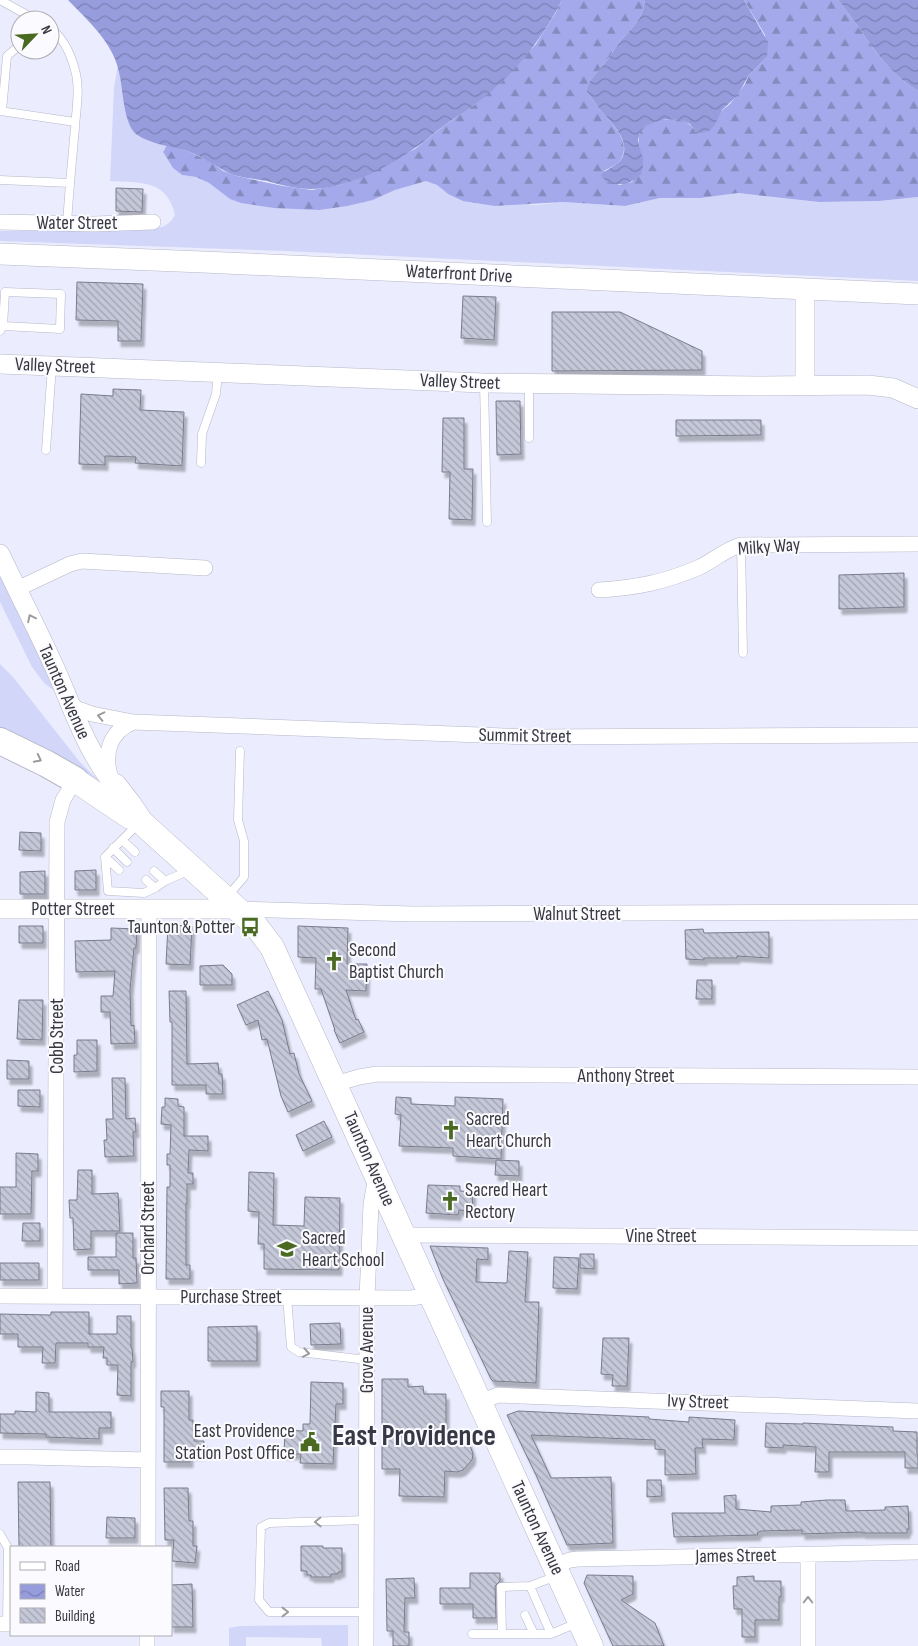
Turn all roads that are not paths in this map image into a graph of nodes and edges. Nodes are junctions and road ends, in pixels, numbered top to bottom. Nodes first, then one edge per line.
1 (0, 0) edge
2 (18, 10) edge
3 (60, 37) edge
4 (4, 56) edge
5 (1, 111) edge
6 (75, 122) junction
7 (0, 180) edge
8 (70, 183) junction
9 (0, 222) edge
10 (153, 222) dead end
11 (66, 224) junction
12 (0, 254) edge
13 (805, 289) junction
14 (918, 294) edge
15 (2, 328) edge
16 (0, 364) edge
17 (52, 366) junction
18 (218, 373) junction
19 (484, 383) junction
20 (529, 384) junction
21 (805, 386) junction
22 (918, 398) edge
23 (529, 438) dead end
24 (46, 450) dead end
25 (201, 464) dead end
26 (487, 522) dead end
27 (918, 544) edge
28 (741, 545) junction
29 (0, 554) edge
30 (204, 568) dead end
31 (17, 589) junction
32 (599, 590) dead end
33 (743, 653) dead end
34 (70, 706) junction
35 (133, 722) junction
36 (918, 735) edge
37 (0, 741) edge
38 (240, 752) dead end
39 (75, 780) junction
40 (115, 786) junction
41 (141, 822) junction
42 (122, 840) junction
43 (113, 848) junction
44 (135, 852) dead end
45 (105, 857) junction
46 (127, 862) dead end
47 (193, 869) junction
48 (119, 870) dead end
49 (154, 871) dead end
50 (146, 880) dead end
51 (165, 881) junction
52 (155, 888) junction
53 (144, 900) junction
54 (231, 904) junction
55 (0, 909) edge
56 (57, 909) junction
57 (918, 912) edge
58 (918, 1077) edge
59 (335, 1084) junction
60 (376, 1174) junction
61 (404, 1235) junction
62 (918, 1238) edge
63 (431, 1295) junction
64 (0, 1296) edge
65 (55, 1296) junction
66 (148, 1296) junction
67 (287, 1297) junction
68 (367, 1298) junction
69 (367, 1360) junction
70 (480, 1402) junction
71 (918, 1410) edge
72 (0, 1457) edge
73 (148, 1460) junction
74 (366, 1520) junction
75 (0, 1534) edge
76 (148, 1546) edge
77 (918, 1552) edge
78 (808, 1555) junction
79 (556, 1570) junction
80 (530, 1586) junction
81 (366, 1612) junction
82 (525, 1615) dead end
83 (580, 1622) junction
84 (6, 1624) edge
85 (472, 1634) dead end
86 (502, 1634) junction
87 (534, 1634) junction
88 (551, 1634) junction
89 (366, 1646) edge
90 (591, 1646) edge
91 (808, 1646) edge

1 - 2 lane
3 - 6 lane
4 - 5 lane
5 - 6 lane
6 - 8 lane
7 - 8 lane
8 - 11 lane
9 - 11 street, Water Street
10 - 11 street, Water Street
12 - 13 main road, Waterfront Drive
13 - 14 main road, Waterfront Drive
13 - 21 street
15 - 15 lane
16 - 17 street, Valley Street
17 - 18 street, Valley Street
17 - 24 lane
18 - 19 street, Valley Street
18 - 25 lane
19 - 20 street, Valley Street
19 - 26 lane
20 - 21 street, Valley Street
20 - 23 lane
21 - 22 street, Valley Street
27 - 28 street, Milky Way
28 - 32 street, Milky Way
28 - 33 lane
29 - 31 street, Taunton Avenue
30 - 31 street
34 -> 31 street, Taunton Avenue
35 -> 34 street, Summit Street
34 - 40 street, Taunton Avenue
35 - 36 street, Summit Street
35 - 40 street
37 -> 39 highway
38 - 54 lane
39 - 41 highway, Taunton Avenue
39 - 56 street, Cobb Street
40 - 41 highway, Taunton Avenue
41 - 42 lane
41 - 47 highway, Taunton Avenue
42 - 43 lane
42 - 44 lane
43 - 45 lane
43 - 46 lane
45 - 48 lane
45 - 53 lane
47 - 51 lane
47 - 54 highway, Taunton Avenue
49 - 51 lane
50 - 52 lane
51 - 52 lane
52 - 53 lane
53 - 54 street, Potter Street
53 - 56 street, Potter Street
53 - 66 street, Orchard Street
54 - 57 street, Walnut Street
54 - 59 highway, Taunton Avenue
55 - 56 street, Potter Street
56 - 65 street, Cobb Street
58 - 59 street, Anthony Street
59 - 60 highway, Taunton Avenue
60 - 61 highway, Taunton Avenue
60 - 68 street, Grove Avenue
61 - 62 street, Vine Street
61 - 63 highway, Taunton Avenue
63 - 68 street, Purchase Street
63 - 70 highway, Taunton Avenue
64 - 65 street, Purchase Street
65 - 66 street, Purchase Street
66 - 67 street, Purchase Street
66 - 73 street, Orchard Street
67 - 68 street, Purchase Street
67 -> 69 lane
68 - 69 street, Grove Avenue
69 - 74 street, Grove Avenue
70 - 71 street, Ivy Street
70 - 79 highway, Taunton Avenue
72 - 73 street
73 - 76 street, Orchard Street
74 - 81 street, Grove Avenue
74 -> 81 lane
75 - 84 lane
77 - 78 street, James Street
78 - 79 street, James Street
91 -> 78 street
79 - 80 lane
79 - 83 highway, Taunton Avenue
80 - 86 lane
80 - 88 lane
81 - 89 street, Grove Avenue
82 - 87 lane
83 - 88 lane
83 - 90 highway, Taunton Avenue
85 - 86 lane
86 - 87 lane
87 - 88 lane

